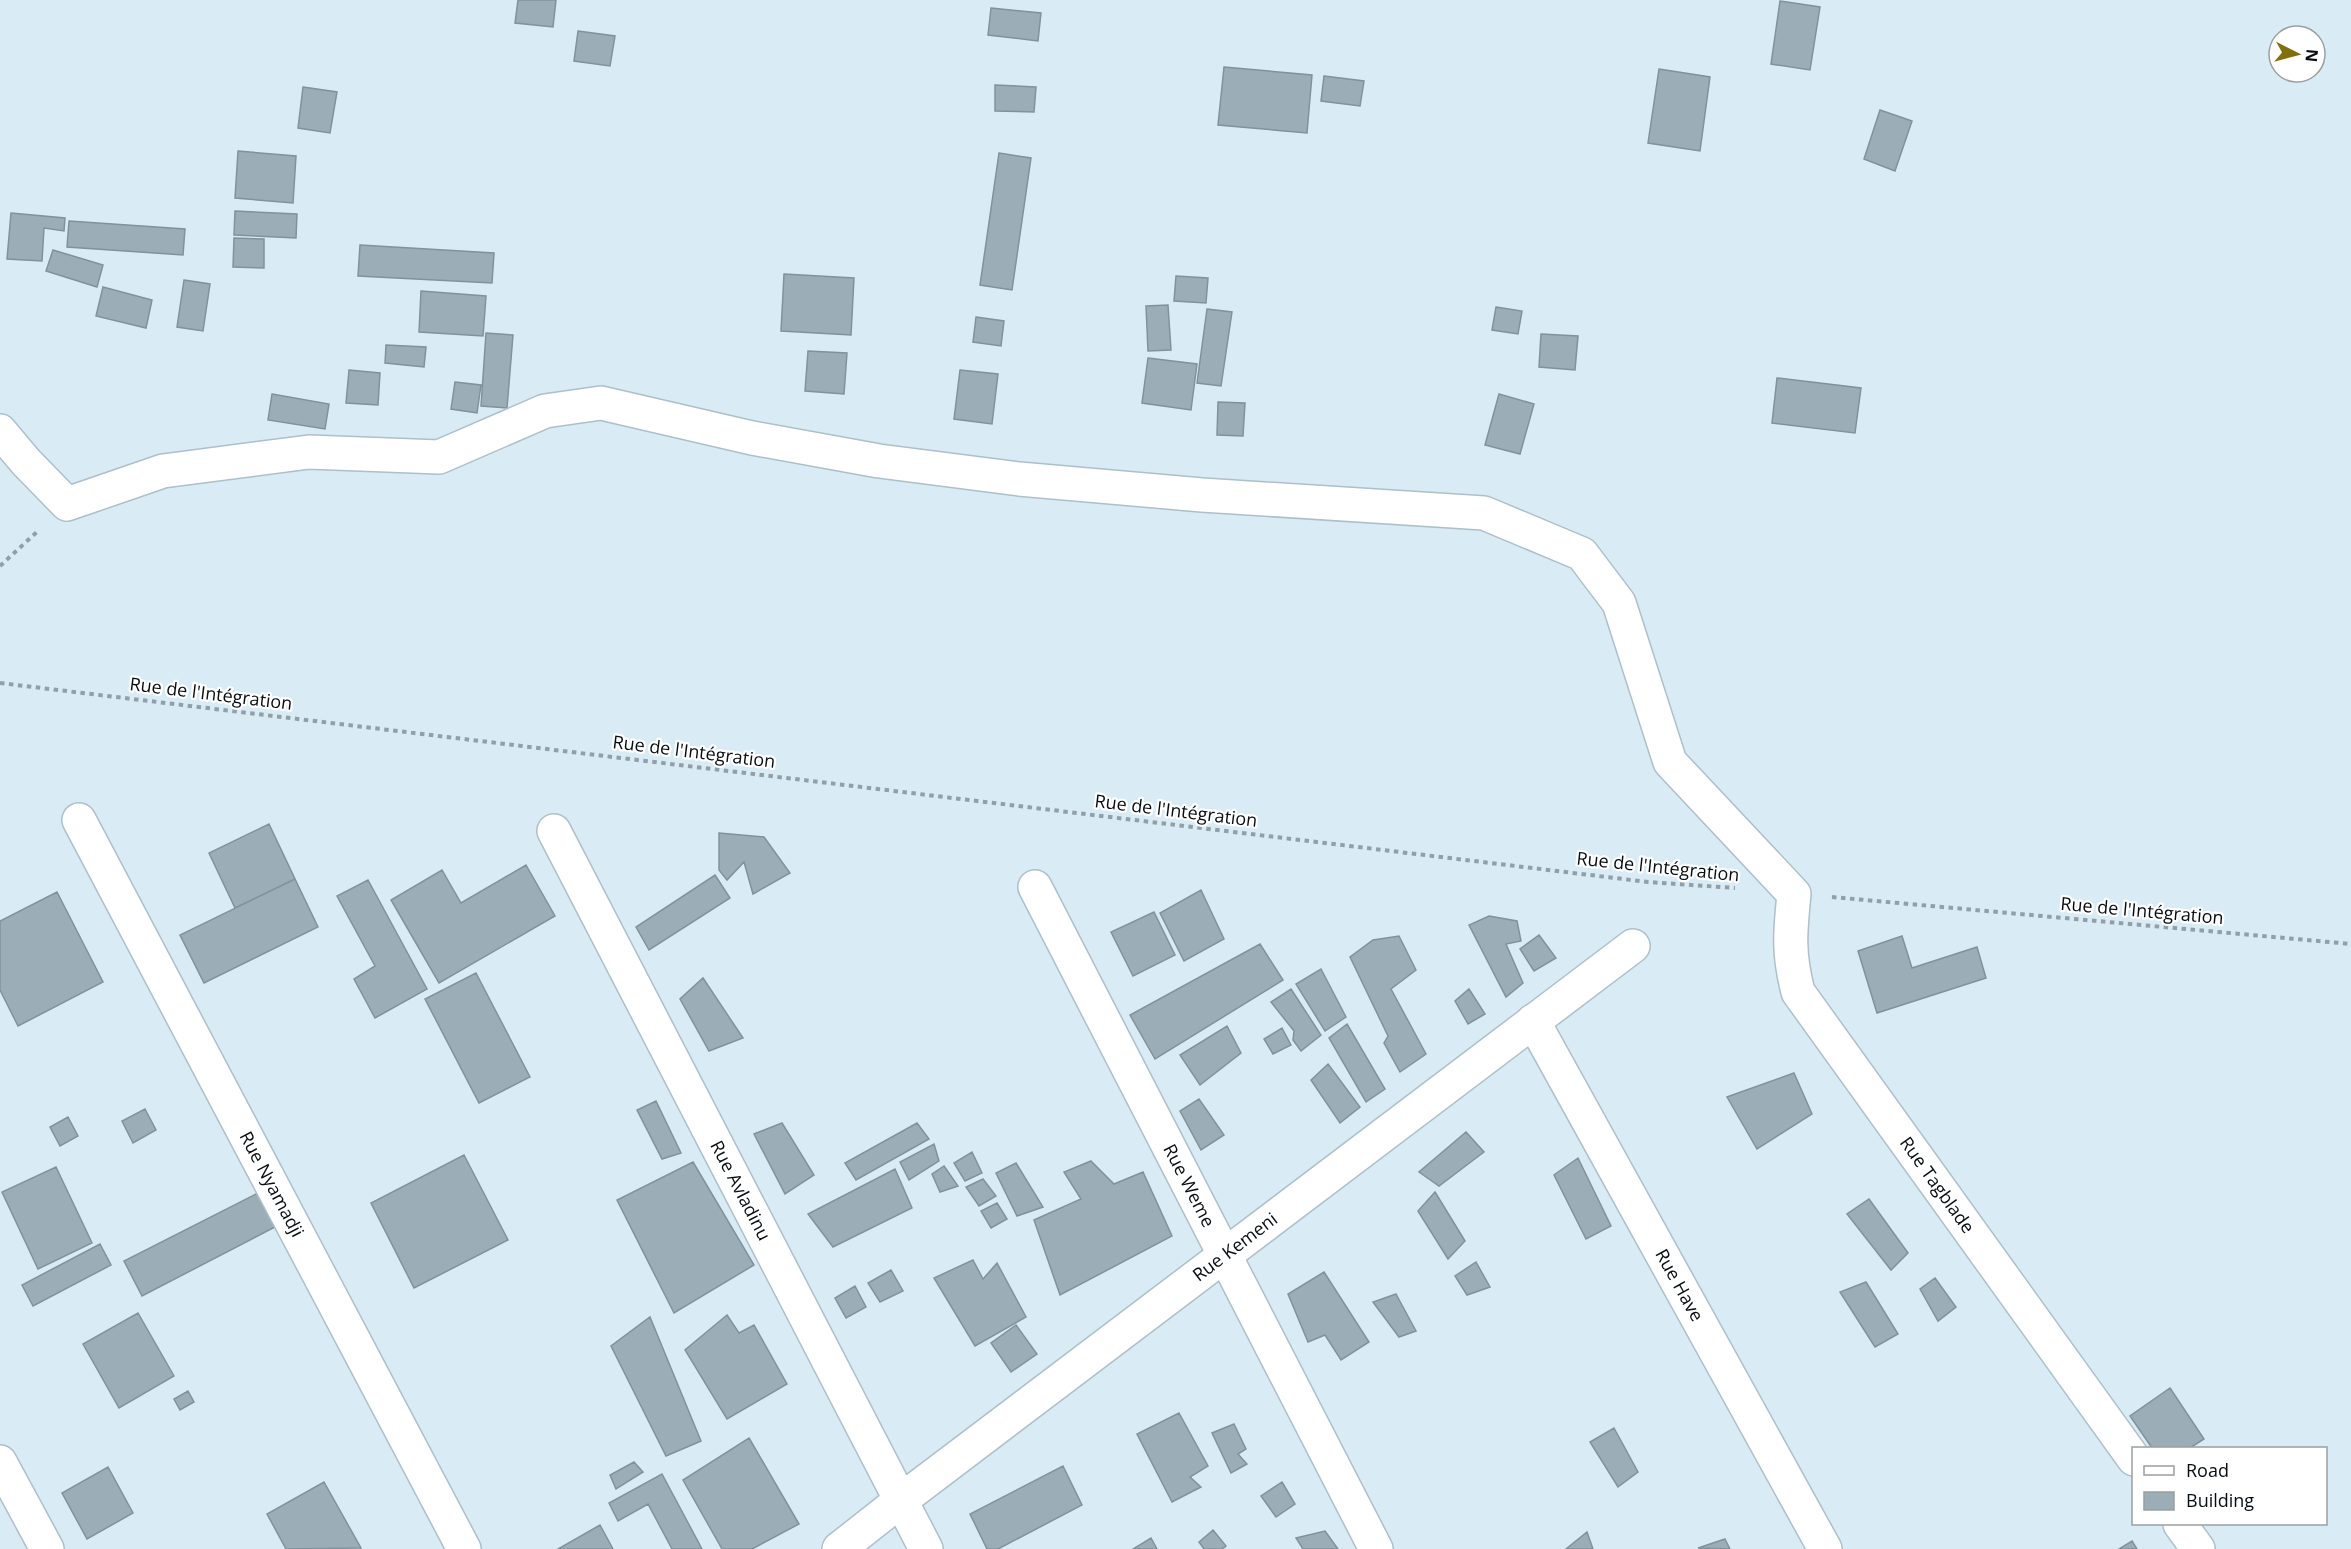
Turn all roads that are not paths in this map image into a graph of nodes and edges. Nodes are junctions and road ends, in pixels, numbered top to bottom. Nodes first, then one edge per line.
1 (0, 431) edge
2 (79, 820) dead end
3 (554, 831) dead end
4 (1035, 887) dead end
5 (1633, 946) dead end
6 (1533, 1021) junction
7 (1224, 1255) junction
8 (2132, 1458) edge
9 (0, 1462) edge
10 (900, 1501) junction
11 (2181, 1525) edge
12 (47, 1549) edge
13 (464, 1549) edge
14 (839, 1549) edge
15 (926, 1549) edge
16 (1376, 1549) edge
17 (1825, 1549) edge
18 (2198, 1549) edge

1 - 8 street, Rue Tagblade
2 - 13 street, Rue Nyamadji
3 - 10 street, Rue Avladinu
4 - 7 street, Rue Weme
5 - 6 street, Rue Kemeni
6 - 7 street, Rue Kemeni
6 - 17 street, Rue Have
7 - 10 street, Rue Kemeni
7 - 16 street, Rue Weme
9 - 12 street
10 - 14 street, Rue Kemeni
10 - 15 street, Rue Avladinu
11 - 18 street

